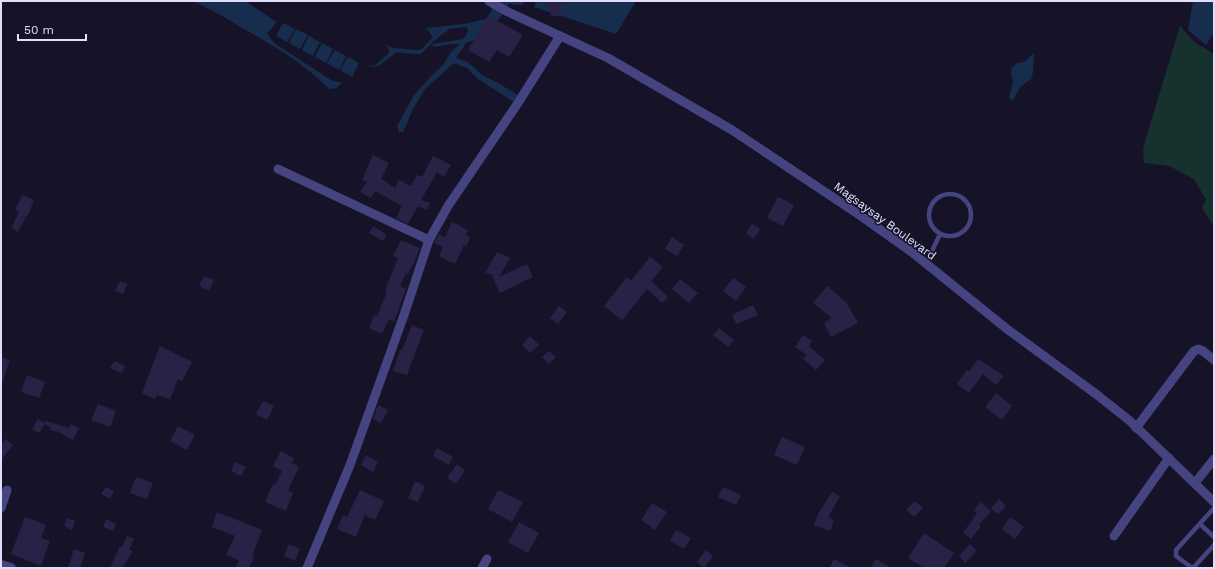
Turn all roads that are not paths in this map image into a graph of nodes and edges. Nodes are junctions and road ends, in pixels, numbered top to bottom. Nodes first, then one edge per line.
1 (489, 1) edge
2 (560, 36) junction
3 (278, 169) dead end
4 (940, 234) junction
5 (429, 240) junction
6 (926, 264) junction
7 (1214, 360) edge
8 (1136, 428) junction
9 (1169, 458) junction
10 (1214, 459) edge
11 (1195, 483) junction
12 (7, 490) dead end
13 (1214, 502) edge
14 (1, 508) edge
15 (1214, 508) edge
16 (1200, 524) junction
17 (1114, 536) dead end
18 (1214, 537) edge
19 (1214, 545) edge
20 (487, 559) dead end
21 (1, 565) edge
22 (11, 568) edge
23 (307, 568) edge
24 (482, 568) edge

1 - 2 street, Magsaysay Boulevard
2 - 5 street
2 - 6 street, Magsaysay Boulevard
3 - 5 street
4 - 4 lane
4 - 6 lane
5 - 23 street
6 - 8 street, Magsaysay Boulevard
7 - 8 street
8 - 9 street, Magsaysay Boulevard
9 - 11 street, Magsaysay Boulevard
9 - 17 street
10 - 11 street
11 - 13 street, Magsaysay Boulevard
12 - 14 street
15 - 16 lane
16 - 18 lane
16 - 19 lane
20 - 24 street
21 - 22 street

